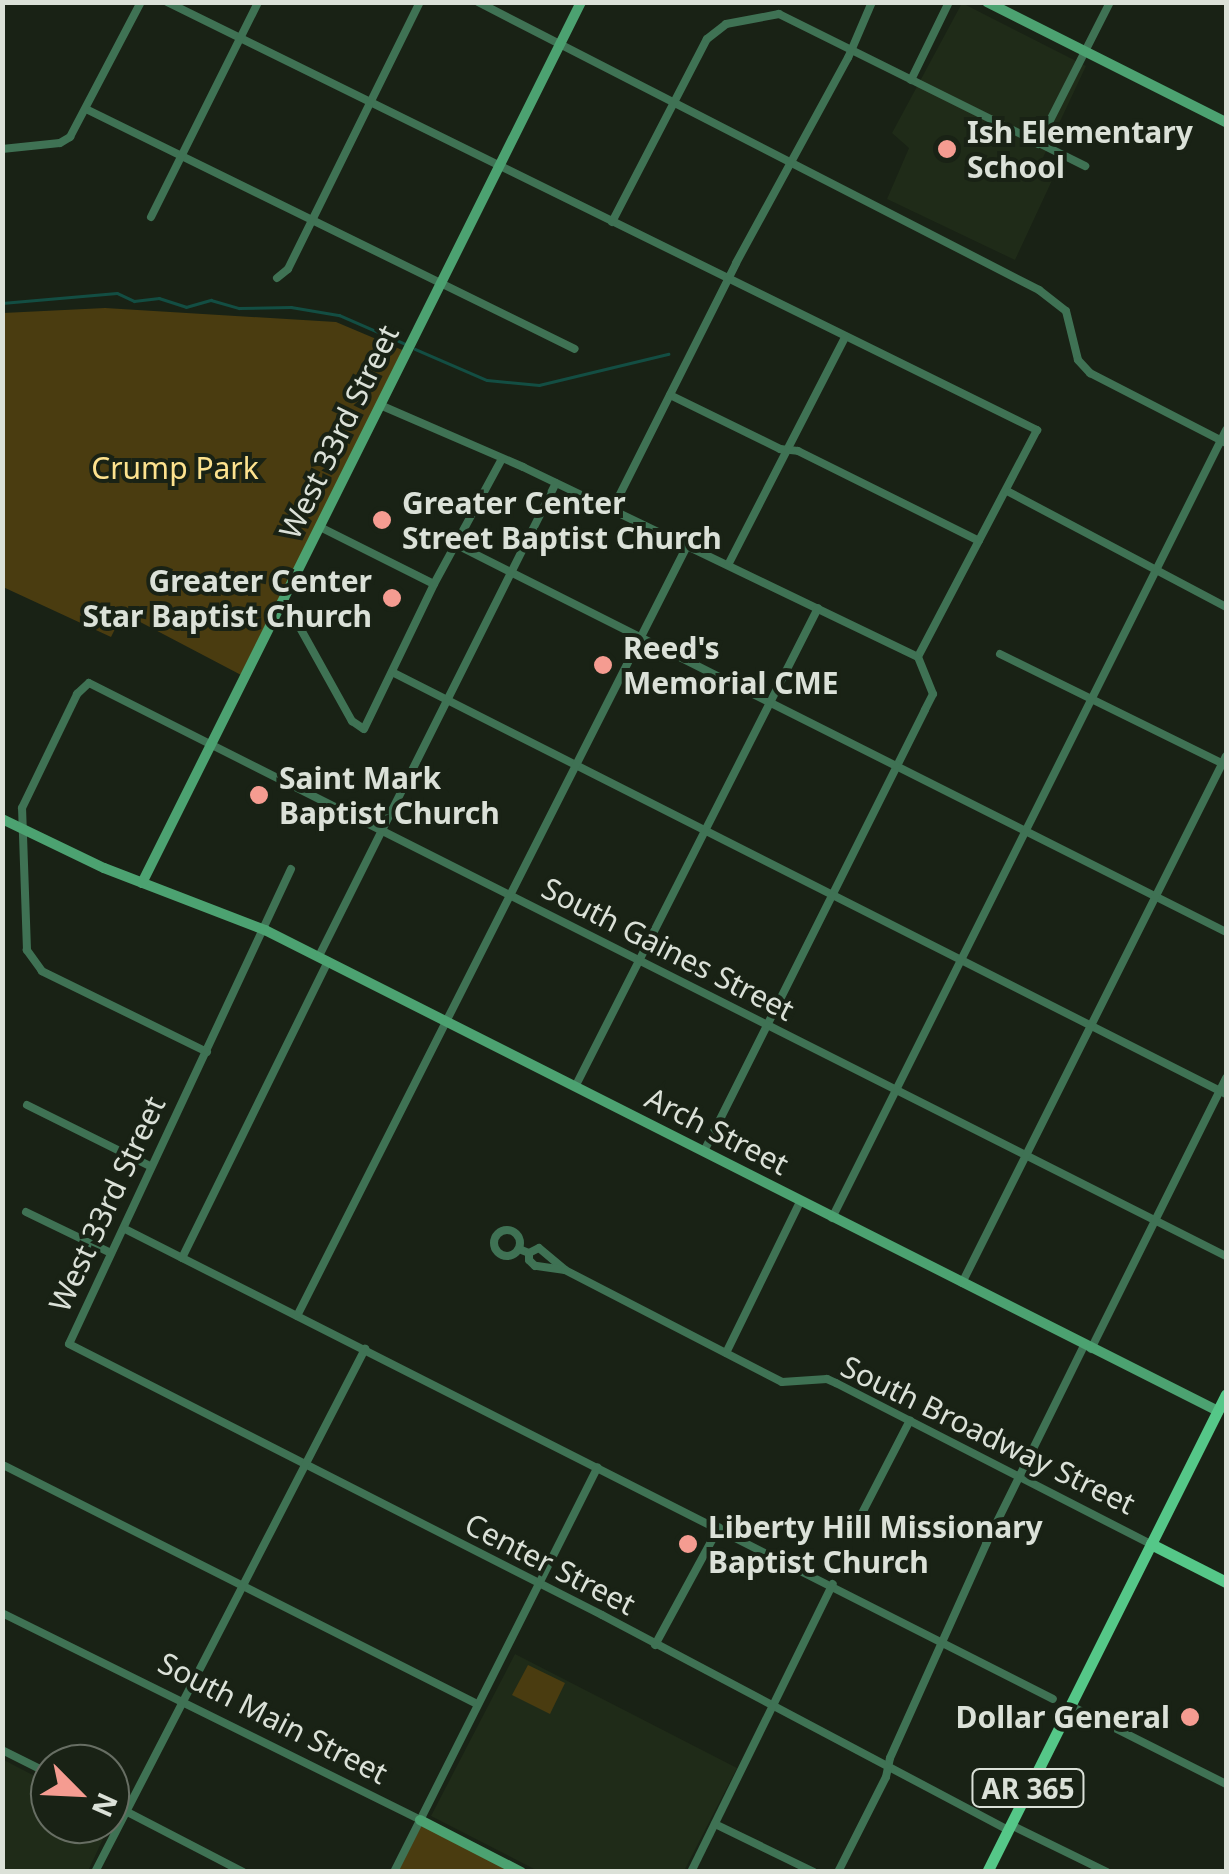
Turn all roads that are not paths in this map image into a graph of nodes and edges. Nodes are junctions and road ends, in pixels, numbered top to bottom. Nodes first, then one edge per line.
1 (141, 2) edge
2 (167, 2) edge
3 (258, 2) edge
4 (420, 2) edge
5 (478, 2) edge
6 (581, 2) edge
7 (785, 2) edge
8 (872, 2) edge
9 (949, 2) edge
10 (988, 2) edge
11 (1110, 2) edge
12 (779, 14) junction
13 (240, 36) junction
14 (561, 44) junction
15 (850, 50) junction
16 (1085, 51) junction
17 (911, 80) junction
18 (370, 102) junction
19 (676, 103) junction
20 (88, 110) junction
21 (1226, 122) edge
22 (1038, 144) junction
23 (2, 148) edge
24 (182, 154) junction
25 (792, 161) junction
26 (501, 163) junction
27 (1084, 166) dead end
28 (151, 218) dead end
29 (314, 219) junction
30 (612, 222) junction
31 (277, 278) dead end
32 (728, 280) junction
33 (442, 284) junction
34 (845, 337) junction
35 (576, 349) dead end
36 (670, 395) junction
37 (380, 405) junction
38 (1226, 430) edge
39 (1224, 442) edge
40 (786, 452) junction
41 (502, 458) junction
42 (556, 483) junction
43 (1006, 491) junction
44 (612, 510) junction
45 (320, 527) junction
46 (978, 541) junction
47 (457, 545) junction
48 (687, 546) junction
49 (728, 565) junction
50 (513, 572) junction
51 (1156, 572) junction
52 (434, 584) junction
53 (284, 599) junction
54 (1226, 607) edge
55 (818, 608) junction
56 (641, 638) junction
57 (1000, 654) dead end
58 (918, 656) junction
59 (392, 672) junction
60 (1093, 698) junction
61 (450, 701) junction
62 (771, 703) junction
63 (210, 744) junction
64 (1225, 761) edge
65 (576, 764) junction
66 (898, 767) junction
67 (2, 819) edge
68 (382, 831) junction
69 (706, 831) junction
70 (1027, 832) junction
71 (292, 869) dead end
72 (142, 882) junction
73 (510, 896) junction
74 (835, 897) junction
75 (1155, 898) junction
76 (265, 930) junction
77 (1226, 932) edge
78 (323, 959) junction
79 (639, 960) junction
80 (962, 961) junction
81 (447, 1021) junction
82 (768, 1025) junction
83 (1090, 1025) junction
84 (207, 1052) junction
85 (1226, 1078) edge
86 (576, 1087) junction
87 (897, 1090) junction
88 (1223, 1093) edge
89 (27, 1105) dead end
90 (704, 1151) junction
91 (1026, 1155) junction
92 (150, 1166) junction
93 (800, 1202) junction
94 (26, 1212) dead end
95 (832, 1218) junction
96 (1155, 1220) junction
97 (125, 1229) junction
98 (520, 1249) dead end
99 (111, 1253) junction
100 (529, 1253) junction
101 (1226, 1256) edge
102 (182, 1258) junction
103 (565, 1270) junction
104 (962, 1283) junction
105 (297, 1316) junction
106 (68, 1344) joint
107 (1087, 1348) junction
108 (366, 1349) junction
109 (726, 1353) junction
110 (1226, 1394) edge
111 (1222, 1413) edge
112 (910, 1420) junction
113 (307, 1464) junction
114 (4, 1466) edge
115 (598, 1467) junction
116 (1020, 1476) junction
117 (859, 1520) dead end
118 (719, 1526) junction
119 (1152, 1544) junction
120 (1226, 1582) edge
121 (540, 1583) junction
122 (244, 1584) junction
123 (833, 1584) junction
124 (2, 1613) edge
125 (942, 1640) junction
126 (655, 1644) junction
127 (1053, 1699) dead end
128 (184, 1700) junction
129 (477, 1704) junction
130 (1071, 1706) junction
131 (772, 1708) junction
132 (2, 1750) edge
133 (30, 1764) edge
134 (889, 1770) junction
135 (1226, 1784) edge
136 (130, 1803) edge
137 (130, 1815) edge
138 (420, 1820) junction
139 (715, 1824) junction
140 (1009, 1828) junction
141 (110, 1844) edge
142 (96, 1872) edge
143 (243, 1872) edge
144 (394, 1872) edge
145 (520, 1872) edge
146 (691, 1872) edge
147 (814, 1872) edge
148 (838, 1872) edge
149 (987, 1872) edge
150 (1107, 1872) edge

1 - 20 street
2 - 13 street
3 - 13 street
4 - 18 street
5 - 14 street
6 - 14 street, West 33rd Street
7 - 12 street
8 - 15 street
9 - 17 street
10 - 16 street
11 - 16 street
12 - 15 street
12 - 19 street
13 - 18 street
13 - 24 street
14 - 19 street
14 - 26 street, West 33rd Street
15 - 17 street
15 - 25 street
16 - 21 street
16 - 22 street
17 - 22 street
18 - 26 street
18 - 29 street
19 - 25 street
19 - 30 street
20 - 23 street
20 - 24 street
22 - 27 street
24 - 28 street
24 - 29 street
25 - 32 street
25 - 39 street
26 - 30 street
26 - 33 street, West 33rd Street
29 - 31 street
29 - 33 street
30 - 32 street
32 - 34 street
32 - 36 street
33 - 35 street
33 - 37 street, West 33rd Street
34 - 40 street
34 - 43 street
36 - 40 street
36 - 44 street
37 - 41 street
37 - 45 street, West 33rd Street
38 - 39 street
39 - 51 street
40 - 46 street
40 - 49 street
41 - 42 street
41 - 47 street
42 - 44 street
42 - 50 street
43 - 46 street
43 - 51 street
44 - 48 street
45 - 52 street
45 - 53 street, West 33rd Street
46 - 58 street
47 - 50 street
47 - 52 street
48 - 49 street
48 - 56 street
49 - 55 street
50 - 56 street
50 - 61 street
51 - 54 street
51 - 60 street
52 - 59 street
53 - 59 street
53 - 63 street, West 33rd Street
55 - 58 street
55 - 62 street
56 - 62 street
56 - 65 street
57 - 60 street
58 - 66 street
59 - 61 street
60 - 64 street
60 - 70 street
61 - 65 street
61 - 68 street
62 - 66 street
62 - 69 street
63 - 68 street, South Gaines Street
63 - 72 street, West 33rd Street
63 - 84 street, South Gaines Street
64 - 75 street
65 - 69 street
65 - 73 street
66 - 70 street
66 - 74 street
67 - 72 street, Arch Street
68 - 73 street, South Gaines Street
68 - 78 street
69 - 74 street
69 - 79 street
70 - 75 street
70 - 80 street
71 - 76 street, West 33rd Street
72 - 76 street, Arch Street
73 - 79 street, South Gaines Street
73 - 81 street
74 - 80 street
74 - 82 street
75 - 77 street
75 - 83 street
76 - 78 street, Arch Street
76 - 84 street, West 33rd Street
78 - 81 street, Arch Street
78 - 102 street
79 - 82 street, South Gaines Street
79 - 86 street
80 - 83 street
80 - 87 street
81 - 86 street, Arch Street
81 - 105 street
82 - 87 street, South Gaines Street
82 - 90 street
83 - 88 street
83 - 91 street
84 - 92 street, West 33rd Street
85 - 88 street
86 - 90 street, Arch Street
87 - 91 street, South Gaines Street
87 - 95 street
88 - 96 street
89 - 92 street
90 - 93 street, Arch Street
91 - 96 street, South Gaines Street
91 - 104 street
92 - 97 street, West 33rd Street
93 - 95 street, Arch Street
93 - 109 street
94 - 99 street
95 - 104 street, Arch Street
96 - 101 street, South Gaines Street
96 - 107 street
97 - 99 street, West 33rd Street
97 - 102 street
98 - 100 street, South Broadway Street
99 - 106 street, West 33rd Street
100 - 103 street, South Broadway Street
100 - 103 street, South Broadway Street
102 - 105 street
103 - 109 street, South Broadway Street
104 - 107 street, Arch Street
105 - 108 street
106 - 113 street, Center Street
107 - 111 street, Arch Street
107 - 116 street
108 - 113 street
108 - 115 street
109 - 112 street, South Broadway Street
110 - 111 main road
111 - 119 main road
112 - 116 street, South Broadway Street
112 - 117 street
113 - 121 street, Center Street
113 - 122 street
114 - 122 street
115 - 118 street
115 - 121 street
116 - 119 street, South Broadway Street
116 - 125 street
118 - 123 street
118 - 126 street
119 - 120 main road, South Broadway Street
119 - 130 main road, AR 365
121 - 126 street, Center Street
121 - 129 street
122 - 128 street
122 - 129 street
123 - 125 street
123 - 131 street
124 - 128 street, South Main Street
125 - 127 street
125 - 134 street
126 - 131 street, Center Street
128 - 136 street
128 - 138 street, South Main Street
129 - 138 street
130 - 135 street
130 - 140 main road, AR 365
131 - 134 street, Center Street
131 - 139 street
132 - 133 street
134 - 140 street, Center Street
134 - 148 street
137 - 143 street
138 - 144 street
138 - 145 street, South Main Street
139 - 146 street
139 - 147 street
140 - 149 main road, AR 365
140 - 150 street, Center Street
141 - 142 street

